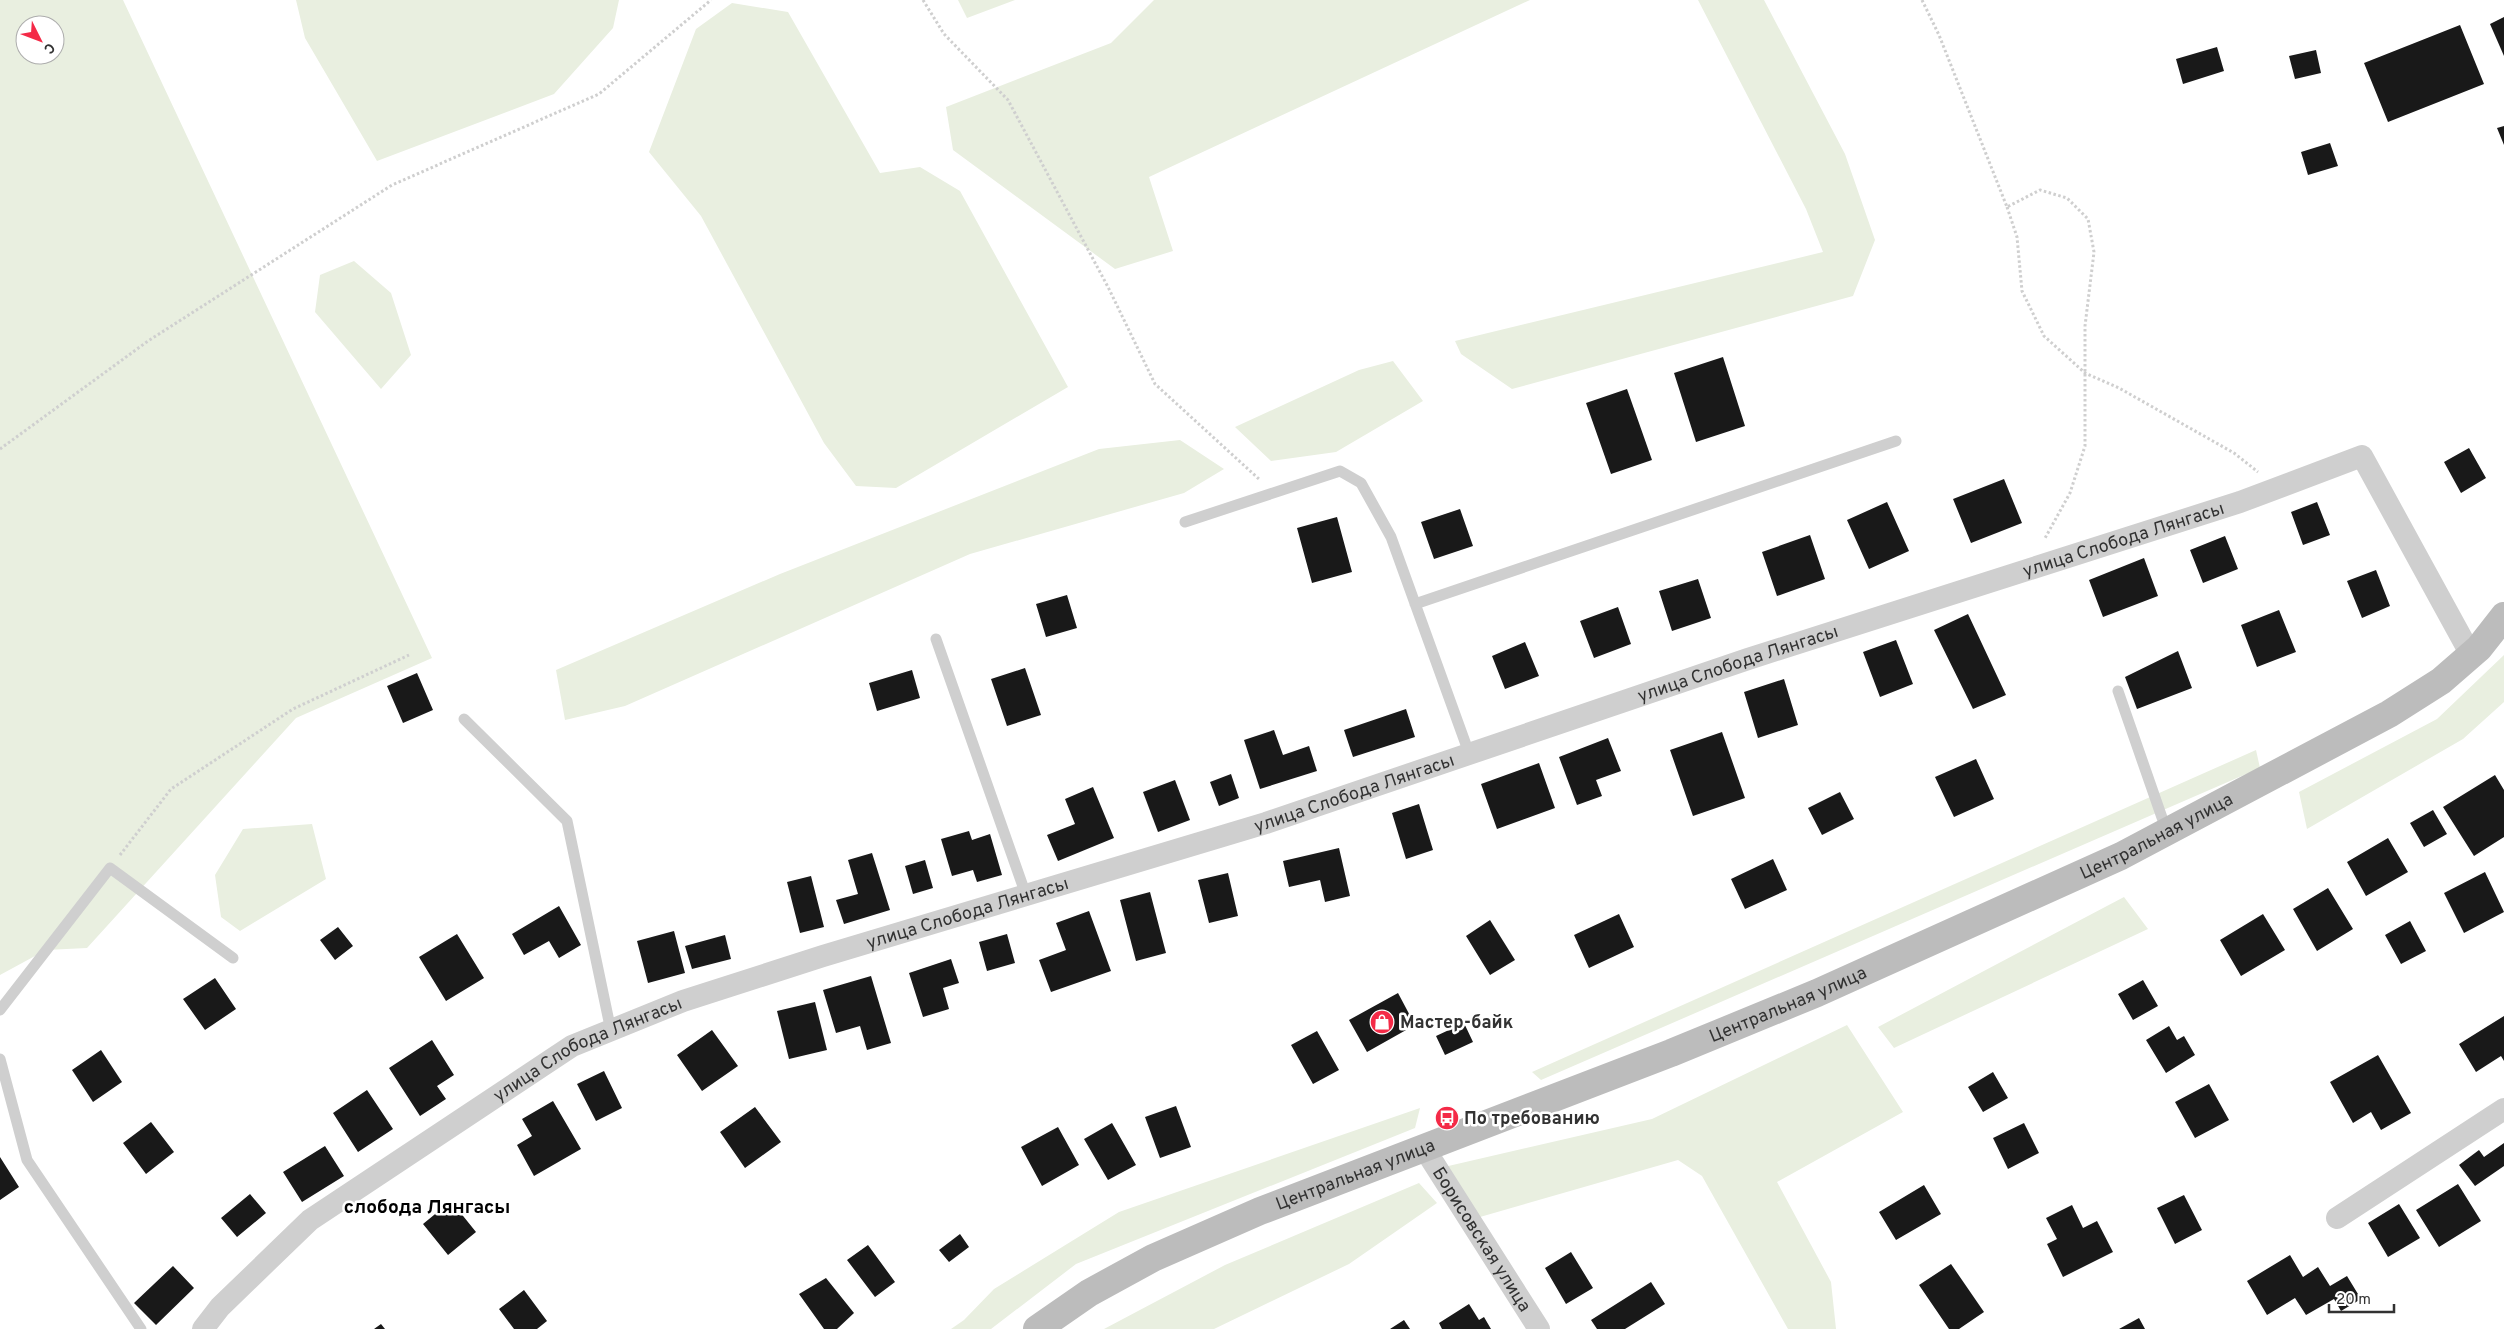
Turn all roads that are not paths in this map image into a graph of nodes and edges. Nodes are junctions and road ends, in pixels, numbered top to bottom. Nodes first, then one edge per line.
1 (1896, 441) dead end
2 (1185, 522) dead end
3 (1415, 604) junction
4 (2504, 616) edge
5 (936, 639) dead end
6 (2471, 655) junction
7 (2118, 691) dead end
8 (464, 719) dead end
9 (1469, 753) junction
10 (2167, 832) junction
11 (1026, 895) junction
12 (234, 958) dead end
13 (0, 1010) edge
14 (611, 1031) junction
15 (0, 1059) edge
16 (2504, 1109) edge
17 (1424, 1148) junction
18 (2337, 1218) dead end
19 (141, 1329) edge
20 (203, 1329) edge
21 (1037, 1329) edge
22 (1539, 1329) edge

1 - 3 lane
2 - 3 lane
3 - 9 lane
4 - 6 street, Центральная улица
5 - 11 lane
6 - 9 street, улица Слобода Лянгасы
6 - 10 street, Центральная улица
7 - 10 lane
8 - 14 lane
9 - 11 street, улица Слобода Лянгасы
10 - 17 street, Центральная улица
11 - 14 street, улица Слобода Лянгасы
12 - 13 lane
14 - 20 street, улица Слобода Лянгасы
15 - 19 lane
16 - 18 street
17 - 21 street, Центральная улица
17 - 22 street, Борисовская улица

